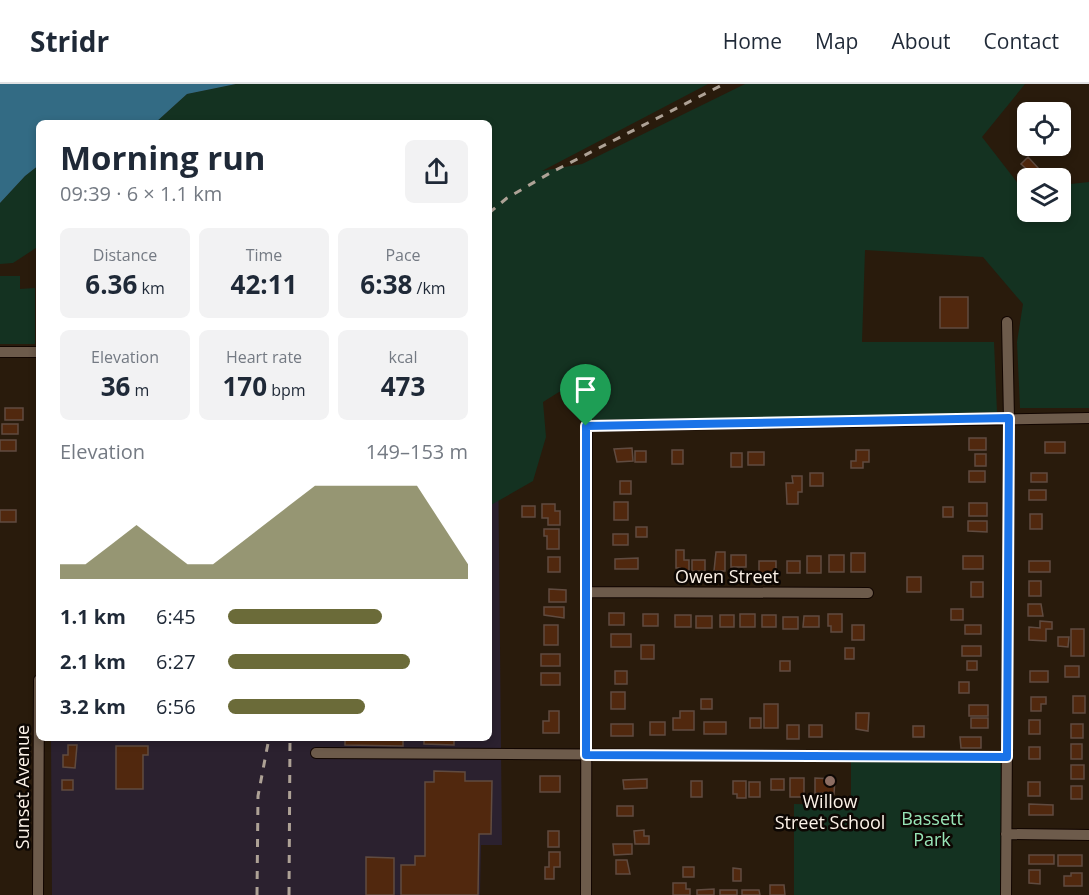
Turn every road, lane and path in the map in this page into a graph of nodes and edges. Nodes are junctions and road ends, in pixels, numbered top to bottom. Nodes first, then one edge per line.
1 (1007, 322) dead end
2 (0, 352) edge
3 (36, 352) edge
4 (587, 386) dead end
5 (1009, 418) junction
6 (1089, 418) edge
7 (586, 426) junction
8 (586, 592) junction
9 (868, 592) dead end
10 (39, 741) edge
11 (316, 753) dead end
12 (586, 755) junction
13 (1007, 757) junction
14 (1006, 834) junction
15 (1089, 835) edge
16 (38, 895) edge
17 (586, 895) edge
18 (1006, 895) edge

1 - 5 street
2 - 3 street
4 - 7 street
5 - 6 street
5 - 7 street
5 - 13 street
7 - 8 street
8 - 9 street, Owen Street
8 - 12 street
10 - 16 street, Sunset Avenue
11 - 12 street
12 - 13 street
12 - 17 street
13 - 14 street
14 - 15 street
14 - 18 street

